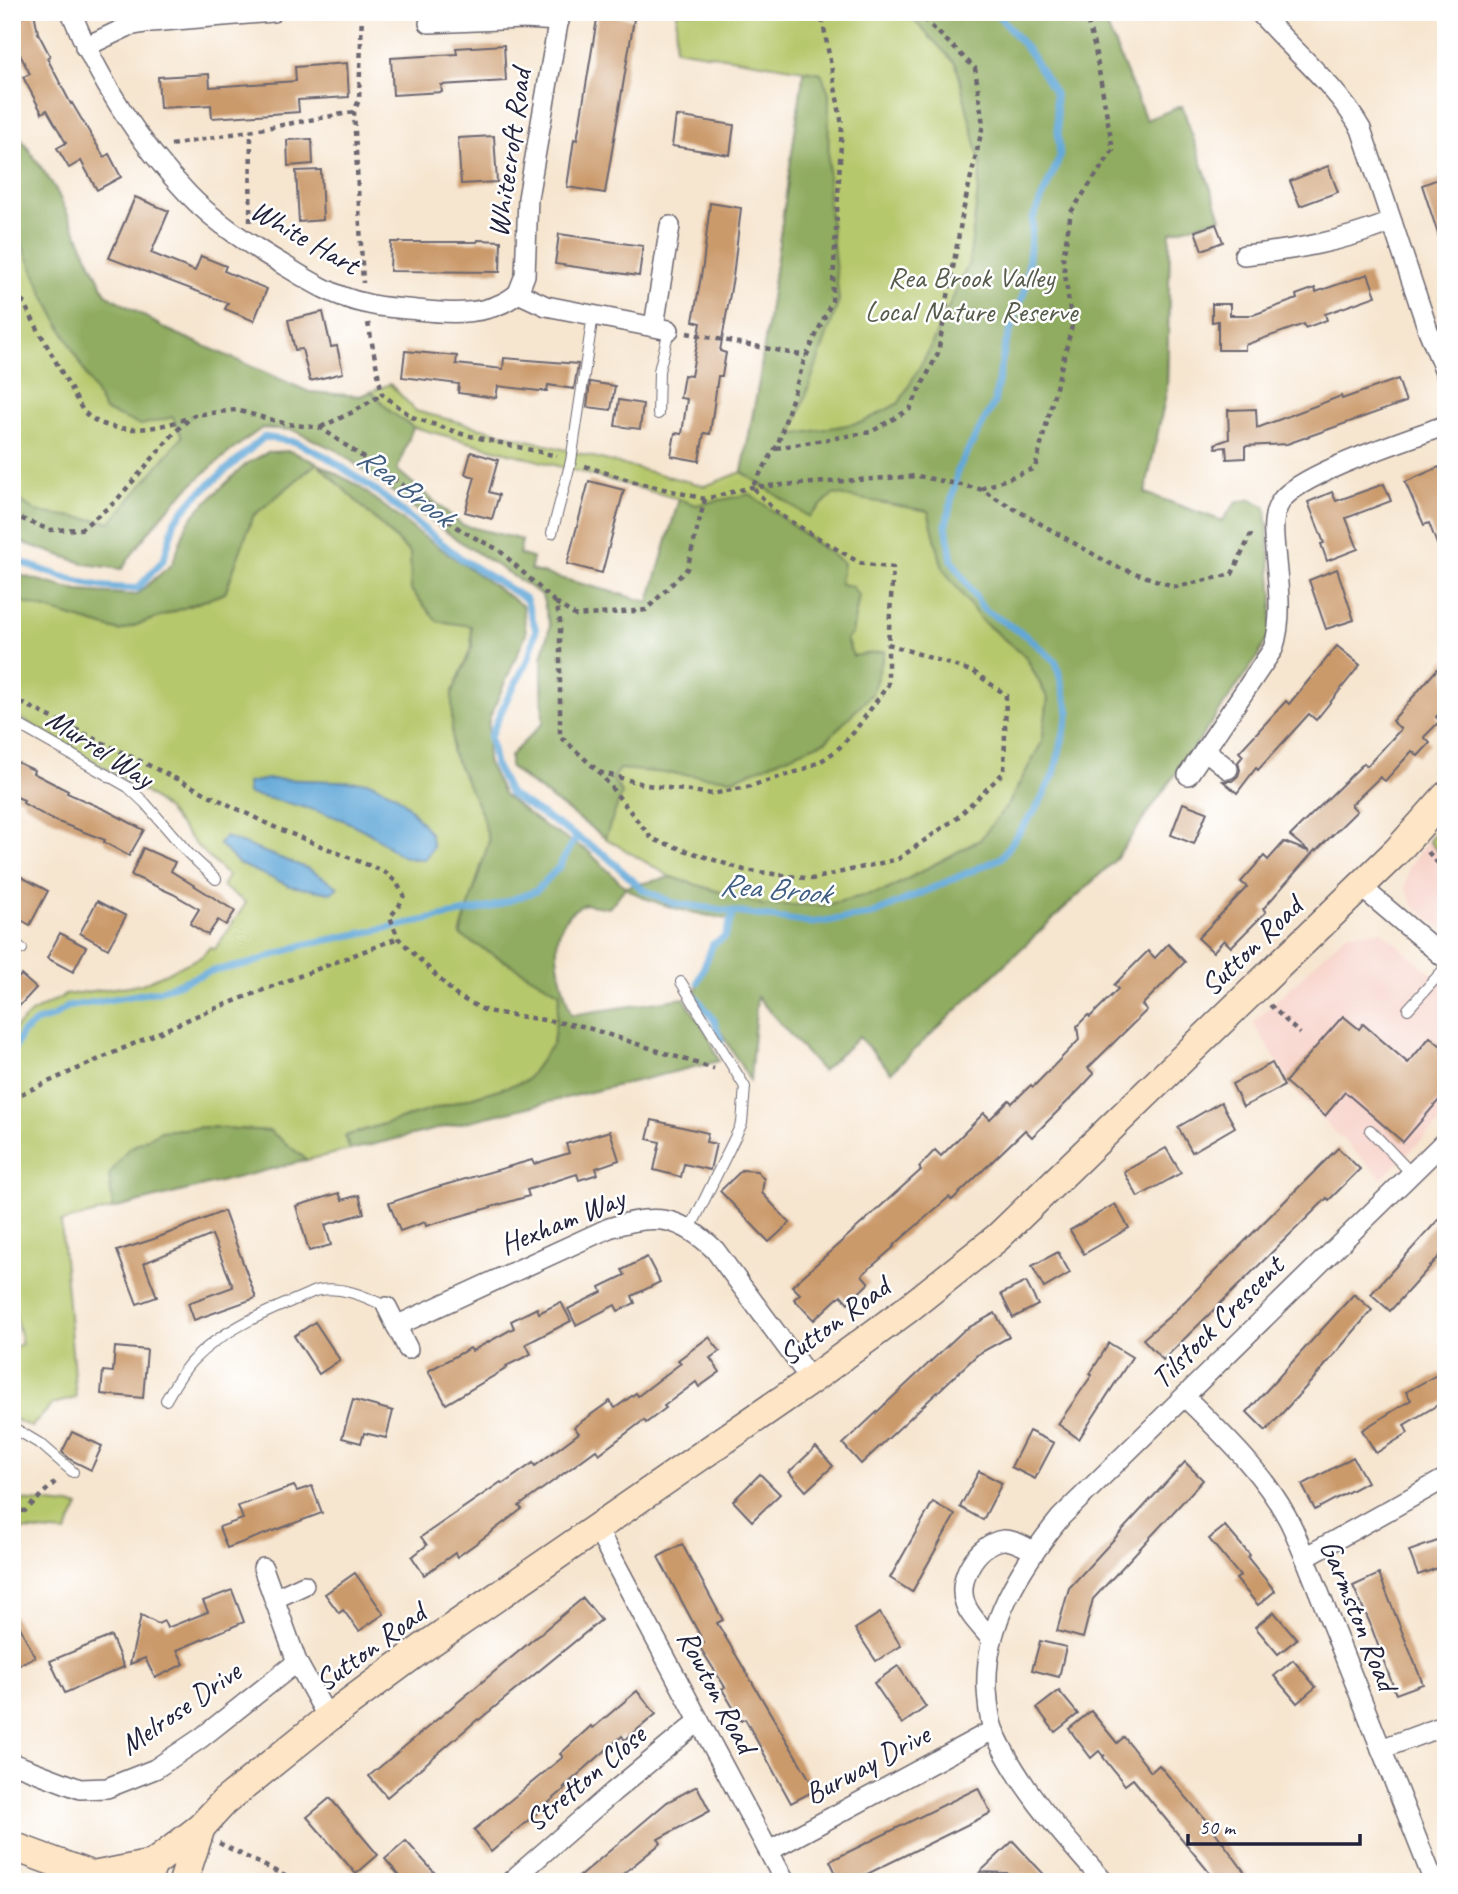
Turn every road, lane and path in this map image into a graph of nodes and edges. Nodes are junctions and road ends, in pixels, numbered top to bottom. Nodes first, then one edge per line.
1 (71, 12) edge
2 (273, 12) edge
3 (362, 12) edge
4 (821, 12) edge
5 (917, 12) edge
6 (1085, 12) edge
7 (1259, 12) edge
8 (462, 17) edge
9 (560, 17) edge
10 (429, 23) dead end
11 (85, 47) junction
12 (354, 112) junction
13 (251, 131) junction
14 (149, 149) junction
15 (1392, 222) junction
16 (670, 226) dead end
17 (250, 246) junction
18 (1244, 254) dead end
19 (12, 282) edge
20 (519, 293) junction
21 (364, 303) junction
22 (593, 315) junction
23 (661, 328) junction
24 (806, 356) junction
25 (1446, 374) edge
26 (382, 394) dead end
27 (658, 414) dead end
28 (194, 415) junction
29 (1446, 425) edge
30 (321, 428) junction
31 (776, 449) junction
32 (858, 480) dead end
33 (980, 489) junction
34 (705, 499) dead end
35 (1279, 503) junction
36 (12, 515) edge
37 (552, 533) dead end
38 (556, 603) junction
39 (888, 644) junction
40 (12, 698) edge
41 (12, 722) edge
42 (1205, 750) junction
43 (1228, 769) dead end
44 (598, 772) junction
45 (1188, 775) dead end
46 (1446, 796) edge
47 (216, 880) dead end
48 (1360, 886) junction
49 (397, 937) junction
50 (12, 940) edge
51 (22, 949) dead end
52 (1446, 959) edge
53 (1446, 967) edge
54 (681, 982) dead end
55 (1267, 1002) dead end
56 (1408, 1009) dead end
57 (1300, 1034) dead end
58 (746, 1087) junction
59 (12, 1098) edge
60 (1370, 1130) dead end
61 (1446, 1140) edge
62 (1412, 1174) junction
63 (690, 1229) junction
64 (387, 1307) joint
65 (396, 1326) junction
66 (408, 1349) dead end
67 (811, 1380) junction
68 (1185, 1397) junction
69 (166, 1400) dead end
70 (12, 1427) edge
71 (71, 1470) joint
72 (1446, 1478) edge
73 (12, 1510) edge
74 (597, 1529) junction
75 (1034, 1550) junction
76 (1305, 1557) junction
77 (263, 1568) dead end
78 (304, 1585) dead end
79 (274, 1599) junction
80 (991, 1639) junction
81 (297, 1662) junction
82 (328, 1718) junction
83 (699, 1721) junction
84 (1446, 1725) edge
85 (993, 1730) junction
86 (1381, 1749) junction
87 (12, 1763) edge
88 (210, 1835) junction
89 (12, 1846) edge
90 (769, 1851) junction
91 (12, 1862) edge
92 (149, 1873) edge
93 (57, 1882) edge
94 (183, 1882) edge
95 (297, 1882) edge
96 (510, 1882) edge
97 (785, 1882) edge
98 (1104, 1882) edge
99 (1434, 1882) edge

1 - 11 street, White Hart
2 - 11 street
3 - 12 path
4 - 24 path
5 - 31 path
6 - 33 path
7 - 15 street
8 - 9 street, Whitecroft Road
8 - 10 street, Whitecroft Road
9 - 20 street, Whitecroft Road
11 - 14 street, White Hart
12 - 13 path
12 - 21 path
13 - 14 path
13 - 17 path
14 - 17 street, White Hart
15 - 18 street
15 - 25 street
16 - 23 street
17 - 21 street, White Hart
19 - 28 path
20 - 21 street, White Hart
20 - 22 street
22 - 23 street
22 - 37 lane
23 - 24 path
23 - 27 lane
24 - 31 path
26 - 30 path
28 - 30 path
28 - 36 path
29 - 35 street
30 - 38 path
31 - 39 path
32 - 33 path
33 - 35 path
34 - 38 path
35 - 42 street
38 - 44 path
39 - 44 path
39 - 44 path
40 - 49 path
41 - 47 lane, Murrel Way
42 - 43 street
42 - 45 street
46 - 48 street, Sutton Road
48 - 52 street
48 - 67 street, Sutton Road
49 - 58 path
49 - 59 path
50 - 51 lane
53 - 56 lane
54 - 58 lane
55 - 57 path
58 - 63 lane
60 - 62 lane
61 - 62 street, Tilstock Crescent
62 - 68 street, Tilstock Crescent
63 - 65 street, Hexham Way
63 - 67 street, Hexham Way
64 - 65 street
64 - 69 lane
65 - 66 street
67 - 74 street, Sutton Road
68 - 75 street, Tilstock Crescent
68 - 76 street, Garmston Road
70 - 71 lane
71 - 73 path
72 - 76 street
74 - 82 street, Sutton Road
74 - 83 street, Rowton Road
75 - 80 street, Tilstock Crescent
75 - 80 street
76 - 86 street, Garmston Road
77 - 79 street
78 - 79 street
79 - 81 street
80 - 85 street, Tilstock Crescent
81 - 82 street
81 - 87 street, Melrose Drive
82 - 88 street, Sutton Road
83 - 90 street, Rowton Road
83 - 96 street, Stretton Close
84 - 86 street
85 - 90 street, Burway Drive
85 - 98 street, Tilstock Crescent
86 - 99 street, Garmston Road
88 - 92 street, Sutton Road
88 - 94 street, Sutton Road
88 - 95 path
89 - 92 street
90 - 97 street, Rowton Road
91 - 93 street

